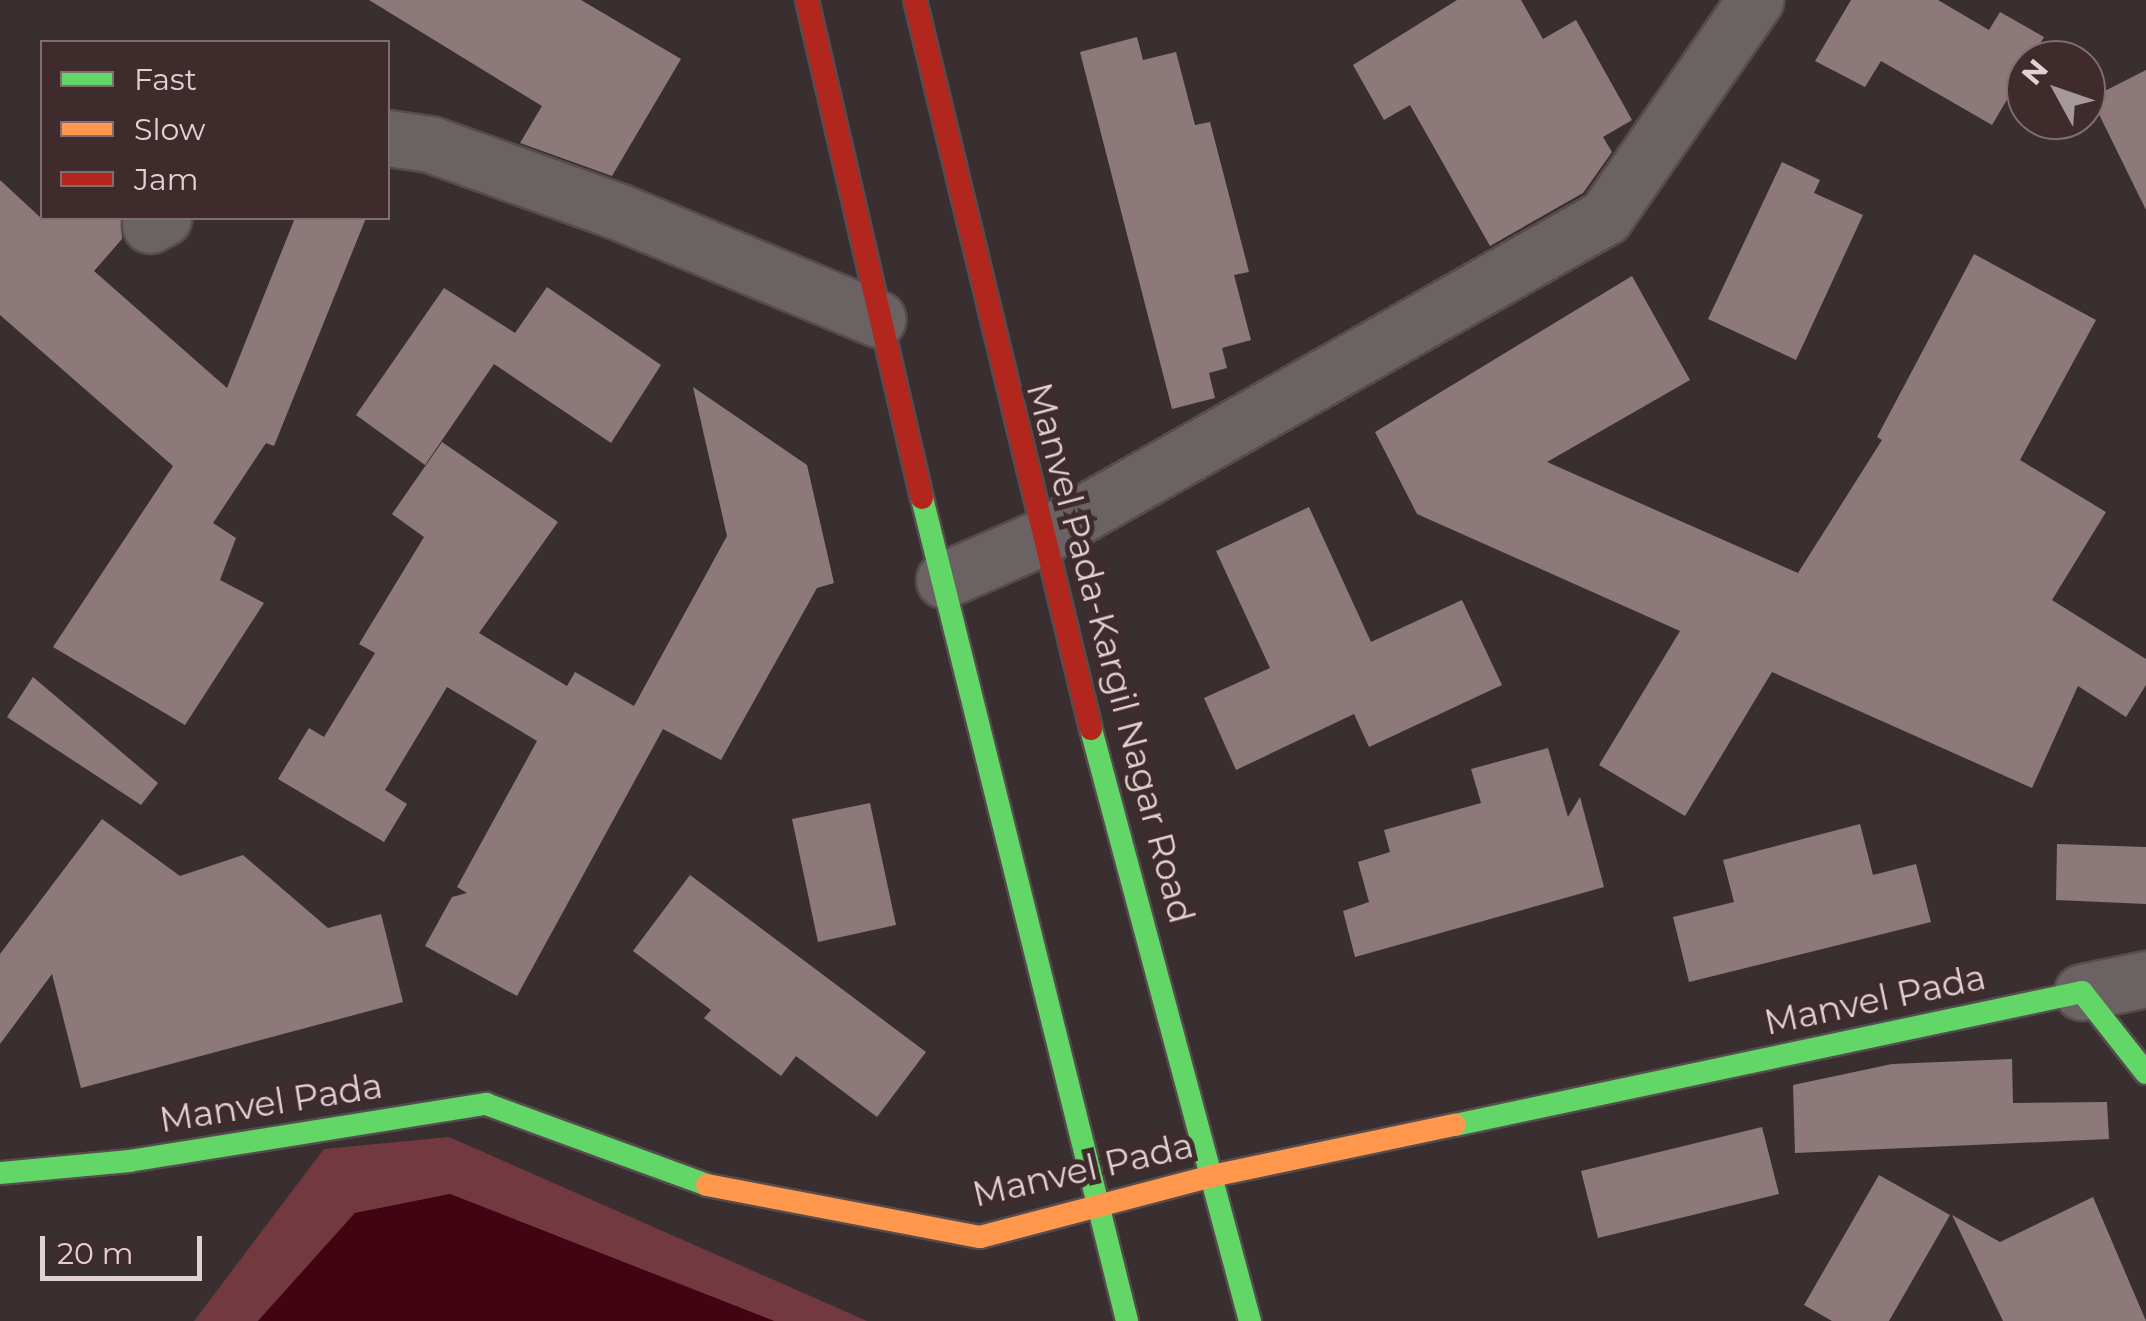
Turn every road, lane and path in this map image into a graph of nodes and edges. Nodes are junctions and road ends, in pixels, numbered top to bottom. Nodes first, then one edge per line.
1 (807, 0) edge
2 (914, 0) edge
3 (1754, 0) edge
4 (390, 138) edge
5 (878, 319) junction
6 (1040, 538) junction
7 (944, 580) junction
8 (2146, 979) edge
9 (2082, 992) junction
10 (2146, 1074) edge
11 (0, 1173) edge
12 (1212, 1176) junction
13 (1100, 1204) junction
14 (1127, 1321) edge
15 (1250, 1321) edge

1 - 5 street
2 - 6 street, Manvel Pada-Kargil Nagar Road
3 - 6 street
4 - 5 street
5 - 7 street
6 - 7 street
6 - 12 street, Manvel Pada-Kargil Nagar Road
7 - 13 street
8 - 9 street
9 - 10 street
9 - 12 street, Manvel Pada
11 - 13 street, Manvel Pada
12 - 13 street, Manvel Pada
12 - 15 street, Manvel Pada-Kargil Nagar Road
13 - 14 street

